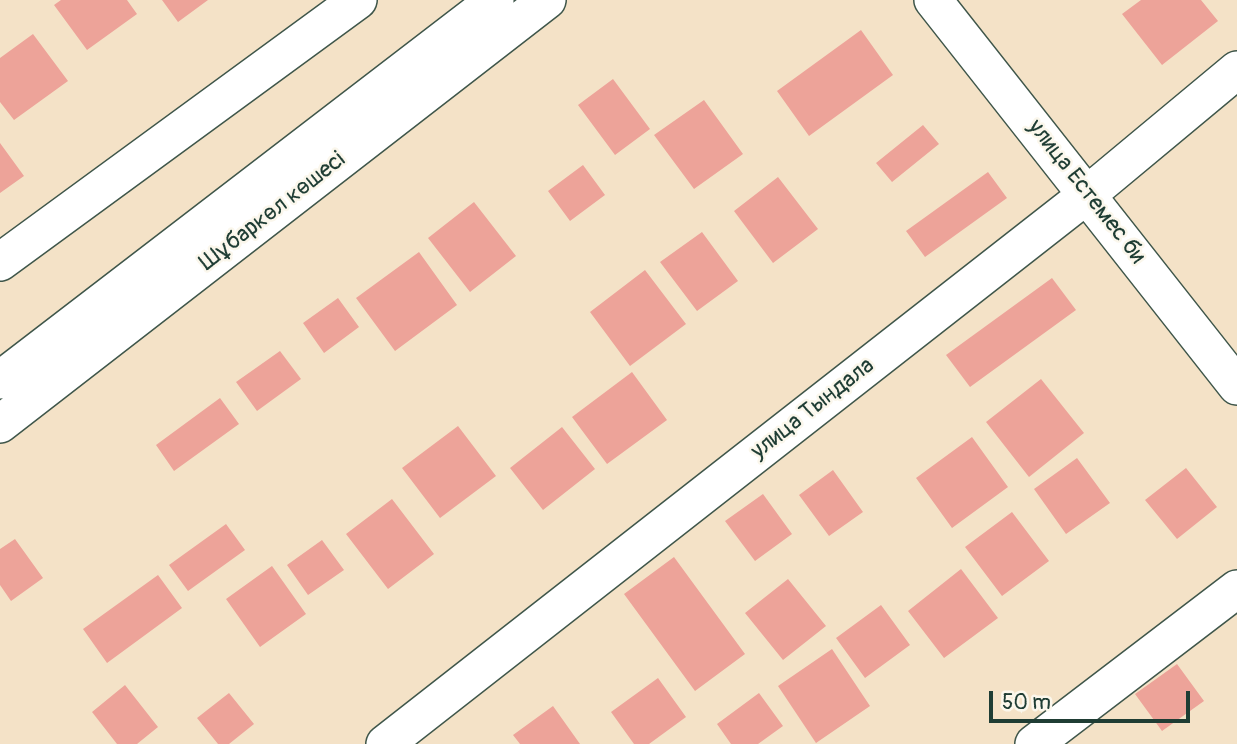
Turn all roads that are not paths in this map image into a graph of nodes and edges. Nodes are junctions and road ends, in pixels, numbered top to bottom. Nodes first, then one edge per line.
1 (358, 0) edge
2 (495, 0) edge
3 (547, 0) edge
4 (933, 0) edge
5 (1237, 70) edge
6 (1088, 194) junction
7 (0, 262) edge
8 (0, 380) edge
9 (1237, 386) edge
10 (0, 424) edge
11 (1237, 589) edge
12 (384, 744) edge
13 (1034, 744) edge

1 - 7 street
2 - 8 street, Шұбаркөл көшесі
3 - 10 street, Шұбаркөл көшесі
4 - 6 street, улица Естемес би
5 - 6 street, улица Тындала
6 - 9 street, улица Естемес би
6 - 12 street, улица Тындала
11 - 13 street

